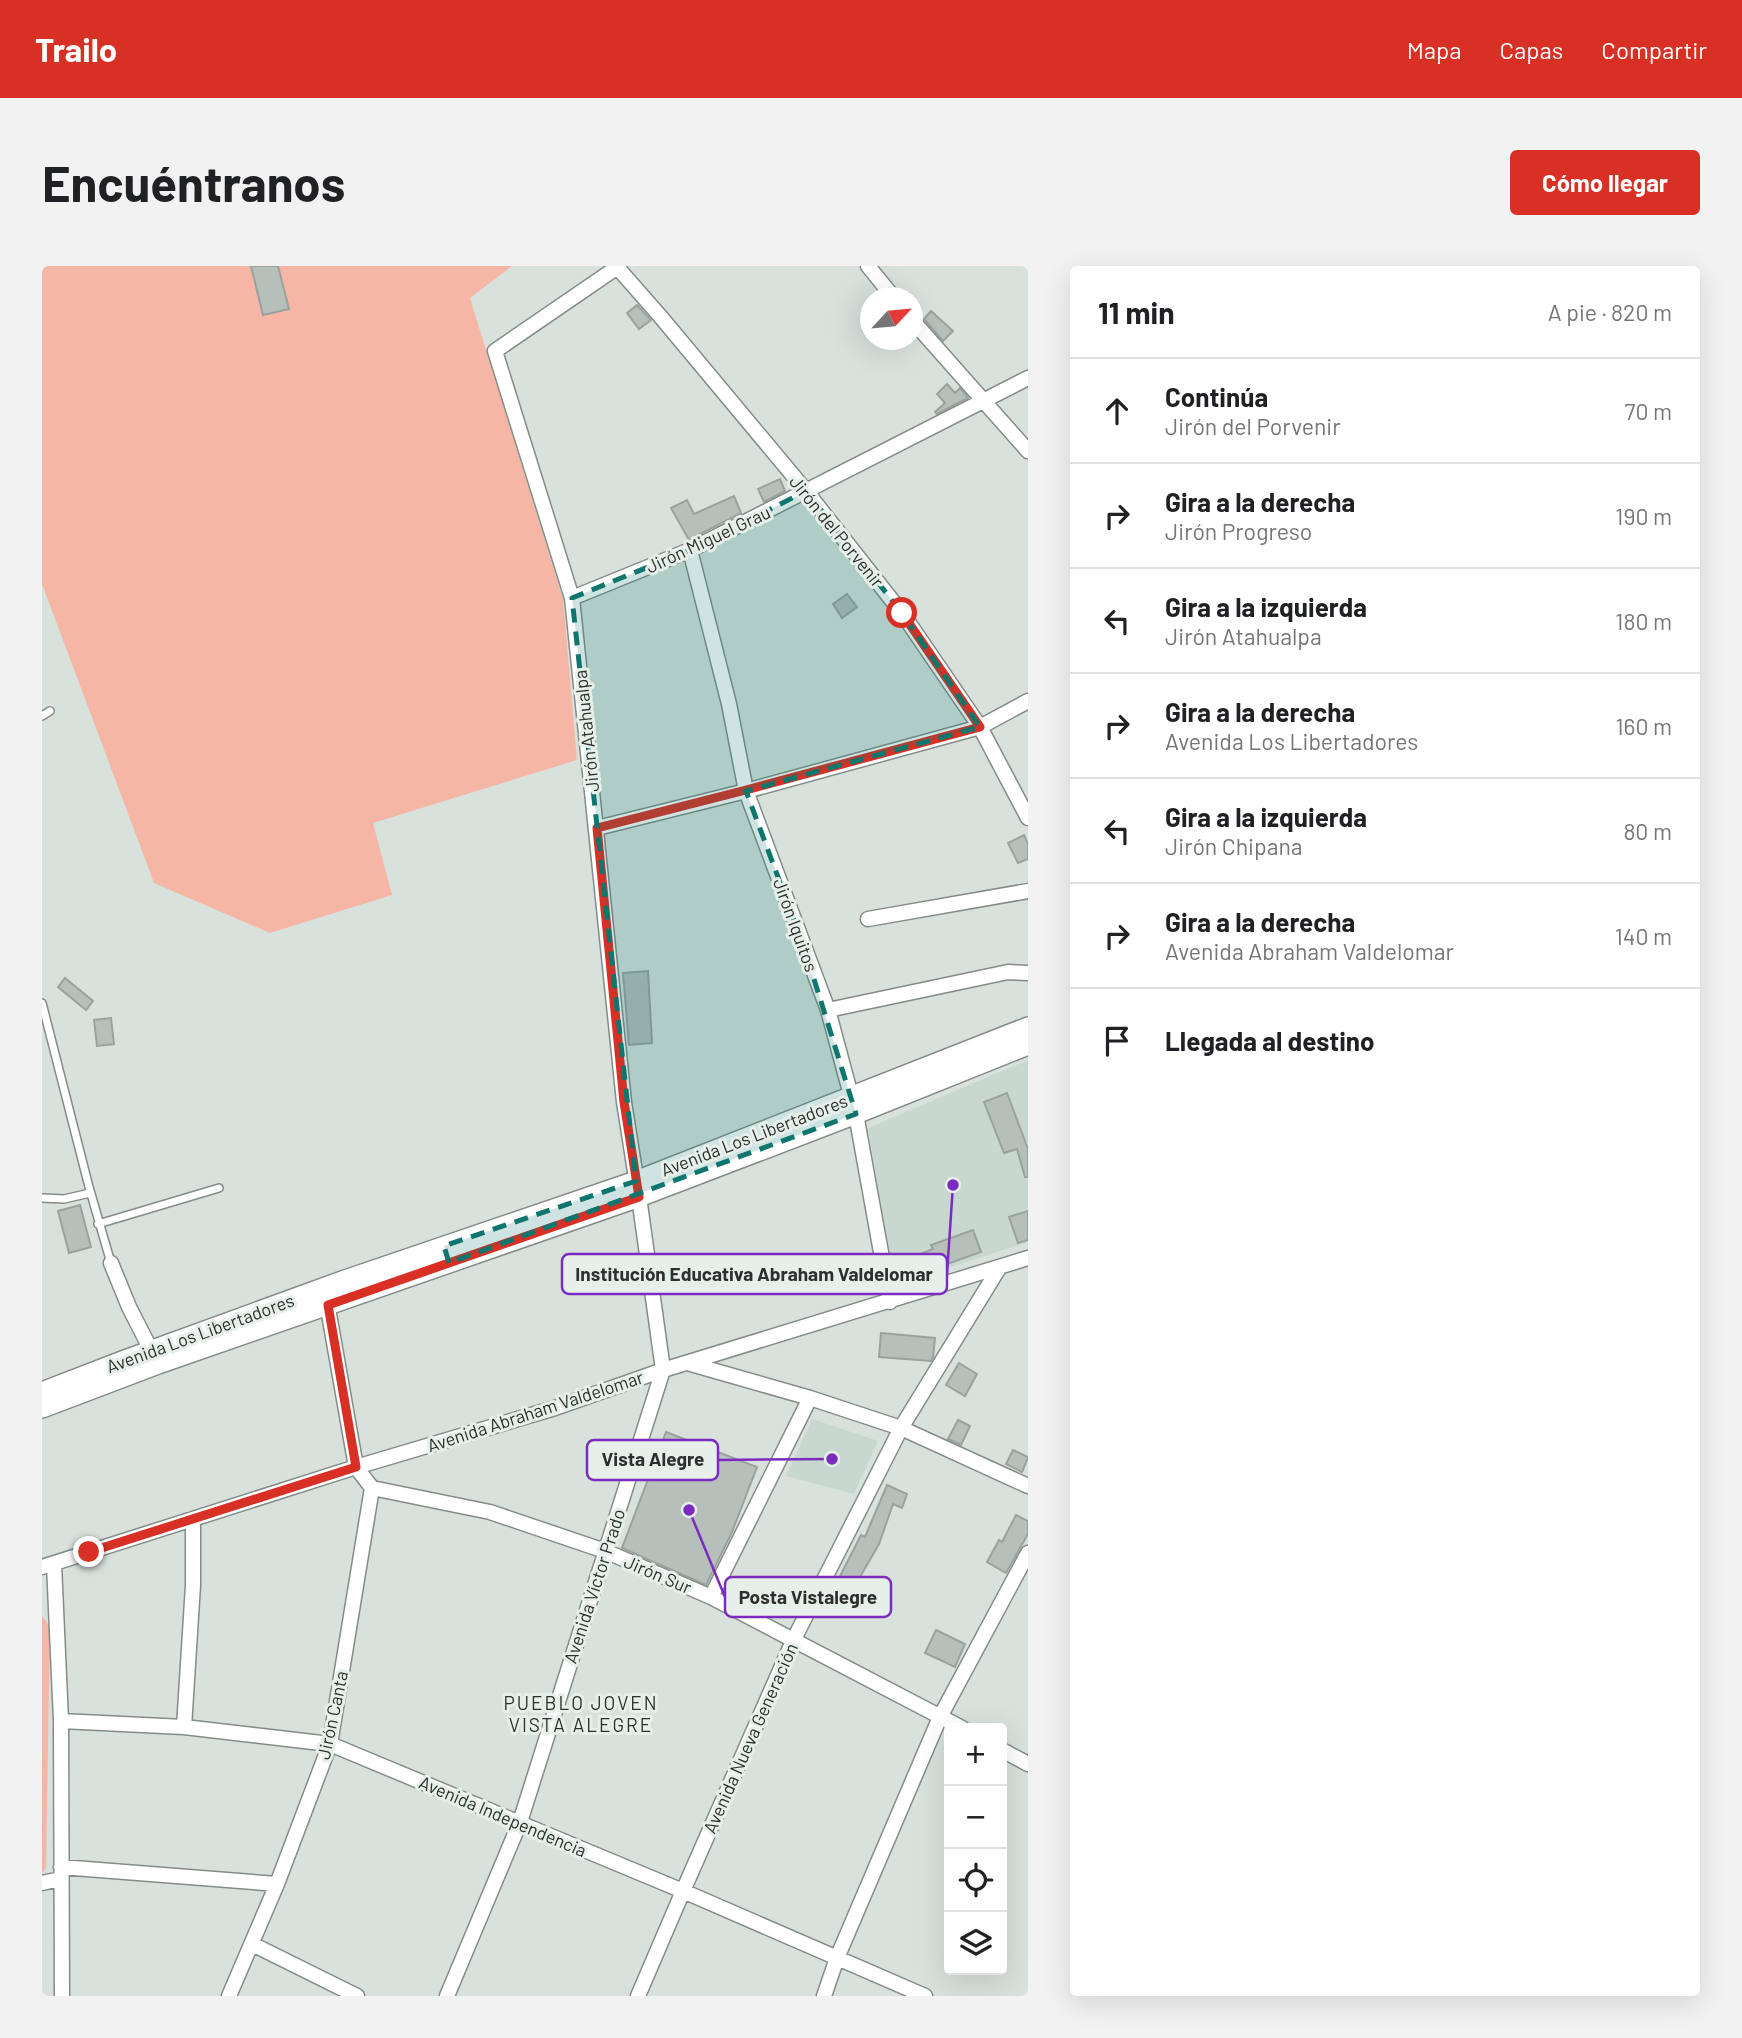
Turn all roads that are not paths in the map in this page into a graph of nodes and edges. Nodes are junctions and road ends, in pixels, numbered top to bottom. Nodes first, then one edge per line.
1 (617, 266) edge
2 (868, 266) edge
3 (885, 287) edge
4 (923, 332) edge
5 (1028, 378) edge
6 (984, 401) junction
7 (1028, 451) edge
8 (806, 492) junction
9 (690, 551) junction
10 (572, 598) junction
11 (1028, 701) edge
12 (50, 710) dead end
13 (42, 716) edge
14 (980, 727) junction
15 (746, 790) junction
16 (1028, 818) edge
17 (597, 828) junction
18 (1028, 891) edge
19 (868, 919) dead end
20 (1028, 973) edge
21 (42, 1003) edge
22 (828, 1010) junction
23 (1028, 1027) edge
24 (1028, 1045) edge
25 (854, 1105) junction
26 (219, 1188) dead end
27 (638, 1189) junction
28 (90, 1193) junction
29 (42, 1198) edge
30 (98, 1224) junction
31 (1028, 1258) edge
32 (111, 1263) joint
33 (999, 1268) junction
34 (326, 1297) junction
35 (890, 1302) junction
36 (155, 1357) junction
37 (689, 1363) junction
38 (663, 1370) junction
39 (42, 1392) edge
40 (810, 1398) junction
41 (42, 1408) edge
42 (901, 1428) junction
43 (356, 1467) junction
44 (1028, 1486) edge
45 (372, 1488) junction
46 (193, 1520) junction
47 (605, 1551) junction
48 (1028, 1553) edge
49 (48, 1565) edge
50 (711, 1597) junction
51 (793, 1641) junction
52 (940, 1717) junction
53 (61, 1721) junction
54 (952, 1723) edge
55 (184, 1727) junction
56 (330, 1744) junction
57 (1007, 1752) edge
58 (1028, 1763) edge
59 (520, 1822) junction
60 (61, 1873) junction
61 (42, 1883) edge
62 (277, 1884) junction
63 (682, 1891) junction
64 (252, 1944) junction
65 (837, 1958) junction
66 (62, 1996) edge
67 (229, 1996) edge
68 (357, 1996) edge
69 (447, 1996) edge
70 (638, 1996) edge
71 (824, 1996) edge
72 (925, 1996) edge

1 - 8 street, Jirón del Porvenir
1 - 10 street, Jirón Atahualpa
2 - 3 street
4 - 6 street
5 - 6 street, Jirón Miguel Grau
6 - 7 street
6 - 8 street, Jirón Miguel Grau
8 - 9 street, Jirón Miguel Grau
8 - 14 street, Jirón del Porvenir
9 - 10 street, Jirón Miguel Grau
9 - 15 street, Jirón Iquitos
10 - 17 street, Jirón Atahualpa
11 - 14 street
12 - 13 lane
14 - 15 street
14 - 16 street, Jirón del Porvenir
15 - 17 street
15 - 22 street, Jirón Iquitos
17 - 27 street, Jirón Atahualpa
18 - 19 street
20 - 22 street
21 - 28 lane
22 - 25 street, Jirón Iquitos
23 - 25 street, Avenida Los Libertadores
24 - 25 street, Avenida Los Libertadores
25 - 27 street, Avenida Los Libertadores
25 - 35 street, Jirón Iquitos
26 - 30 lane
27 - 34 street, Avenida Los Libertadores
27 - 38 street, Jirón Atahualpa
28 - 29 lane
28 - 30 lane
30 - 32 lane
31 - 33 street, Avenida Abraham Valdelomar
32 - 36 street
33 - 35 street, Avenida Abraham Valdelomar
33 - 42 street, Avenida Nueva Generación
34 - 36 street, Avenida Los Libertadores
34 - 43 street
35 - 37 street, Avenida Abraham Valdelomar
36 - 39 street, Avenida Los Libertadores
36 - 41 street, Avenida Los Libertadores
37 - 38 street, Avenida Abraham Valdelomar
37 - 40 street
38 - 43 street, Avenida Abraham Valdelomar
38 - 47 street, Avenida Víctor Prado
40 - 42 street
40 - 50 street
42 - 44 street
42 - 51 street, Avenida Nueva Generación
43 - 45 street
43 - 46 street, Avenida Abraham Valdelomar
45 - 47 street, Jirón Sur
45 - 56 street, Jirón Canta
46 - 49 street, Avenida Abraham Valdelomar
46 - 55 street
47 - 50 street, Jirón Sur
47 - 59 street, Avenida Víctor Prado
48 - 52 street
49 - 53 street
50 - 51 street, Jirón Sur
51 - 52 street, Jirón Sur
51 - 63 street, Avenida Nueva Generación
52 - 54 street, Jirón Sur
52 - 65 street
53 - 55 street, Avenida Independencia
53 - 60 street
55 - 56 street, Avenida Independencia
56 - 59 street, Avenida Independencia
56 - 62 street, Jirón Canta
57 - 58 street
59 - 63 street, Avenida Independencia
59 - 69 street, Avenida Víctor Prado
60 - 61 street
60 - 62 street
60 - 66 street
62 - 64 street, Jirón Canta
63 - 65 street, Avenida Independencia
63 - 70 street, Avenida Nueva Generación
64 - 67 street, Jirón Canta
64 - 68 street
65 - 71 street
65 - 72 street, Avenida Independencia

